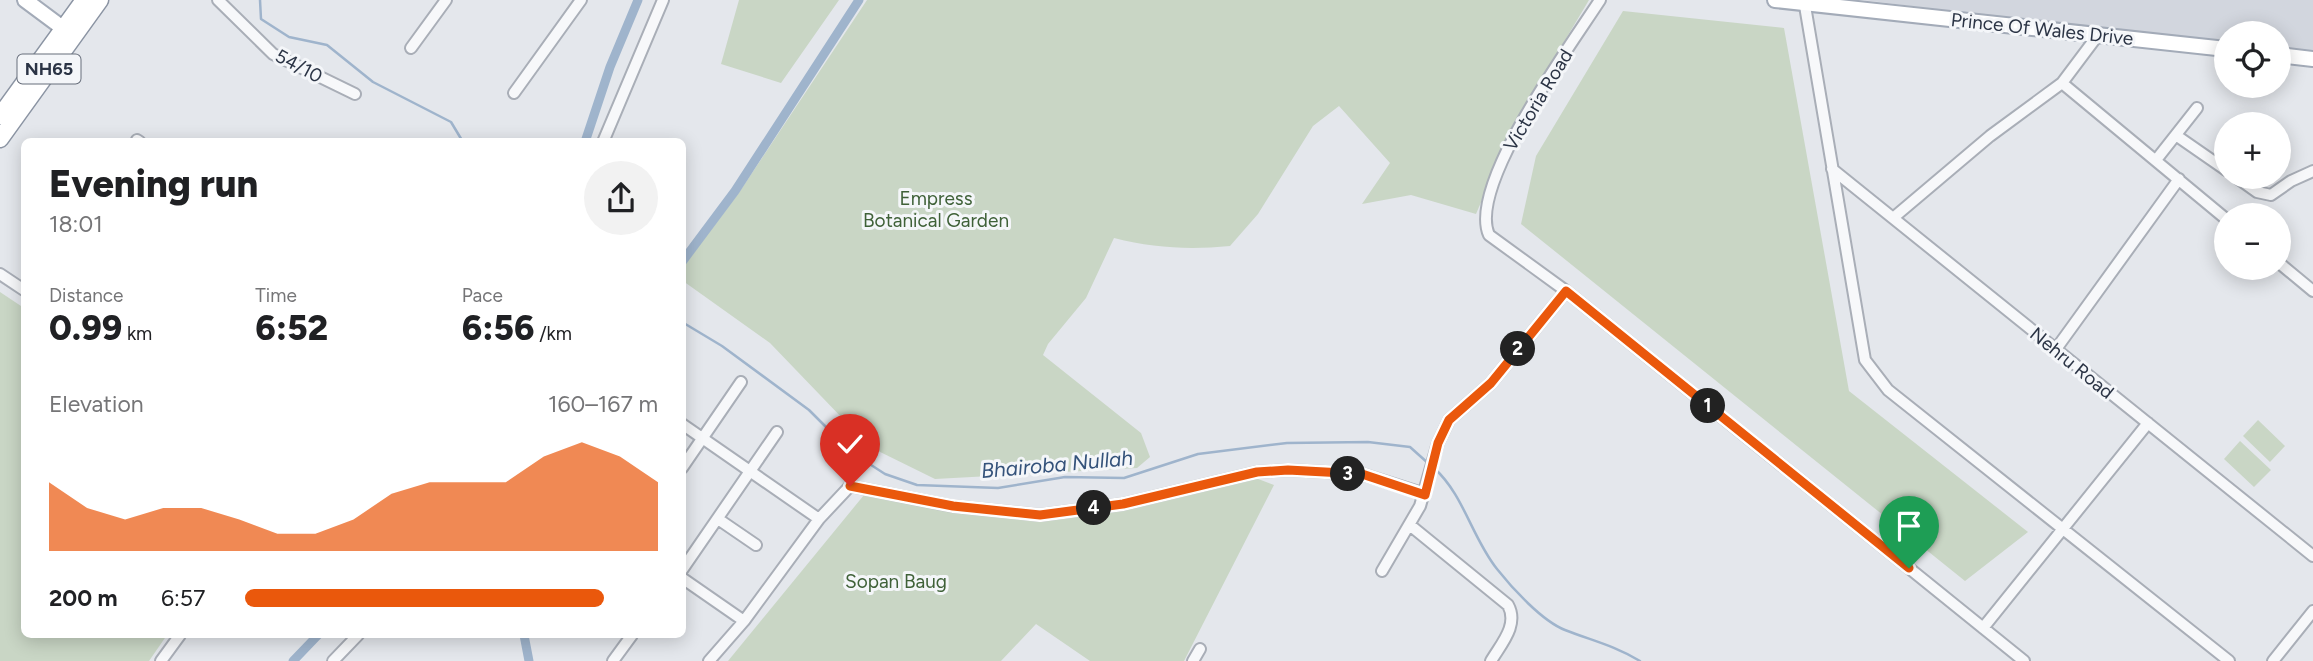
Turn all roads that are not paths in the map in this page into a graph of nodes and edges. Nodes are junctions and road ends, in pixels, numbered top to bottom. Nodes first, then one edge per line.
1 (25, 0) edge
2 (39, 0) edge
3 (84, 0) edge
4 (100, 0) edge
5 (218, 0) edge
6 (446, 0) edge
7 (581, 0) edge
8 (663, 0) edge
9 (1600, 0) edge
10 (1775, 0) edge
11 (1805, 2) edge
12 (66, 26) junction
13 (2098, 35) junction
14 (411, 48) dead end
15 (2214, 48) edge
16 (2291, 56) edge
17 (2313, 59) edge
18 (2062, 83) junction
19 (514, 93) dead end
20 (355, 94) dead end
21 (2197, 108) dead end
22 (0, 116) edge
23 (2177, 136) junction
24 (605, 138) edge
25 (0, 139) edge
26 (2156, 160) junction
27 (2214, 162) edge
28 (1832, 169) junction
29 (2313, 171) edge
30 (2179, 179) junction
31 (2291, 181) edge
32 (2253, 189) edge
33 (2280, 189) edge
34 (2214, 209) edge
35 (1893, 218) junction
36 (2291, 273) edge
37 (0, 274) edge
38 (21, 288) edge
39 (1566, 291) junction
40 (2313, 291) edge
41 (2056, 349) junction
42 (741, 382) dead end
43 (2148, 423) junction
44 (686, 426) edge
45 (778, 432) dead end
46 (704, 437) junction
47 (686, 462) edge
48 (751, 471) junction
49 (1426, 489) junction
50 (718, 519) junction
51 (819, 519) junction
52 (1411, 526) junction
53 (2063, 528) junction
54 (756, 545) dead end
55 (2313, 556) edge
56 (686, 564) edge
57 (1382, 571) dead end
58 (686, 581) edge
59 (2313, 611) edge
60 (744, 621) junction
61 (1983, 628) junction
62 (178, 638) edge
63 (355, 638) edge
64 (630, 638) edge
65 (1200, 649) dead end
66 (160, 661) edge
67 (333, 661) edge
68 (613, 661) edge
69 (709, 661) edge
70 (1193, 661) edge
71 (1491, 661) edge
72 (2024, 661) edge
73 (2230, 661) edge
74 (2273, 661) edge

1 - 12 main road
2 - 12 main road
3 - 12 highway, NH65
4 - 25 highway, NH65
5 - 20 street, 54/10
6 - 14 street
7 - 19 street
8 - 24 street
9 - 39 street, Victoria Road
10 - 11 main road, Prince Of Wales Drive
11 - 13 main road, Prince Of Wales Drive
11 - 28 street
12 - 22 highway, NH65
13 - 15 main road, Prince Of Wales Drive
13 - 18 street
16 - 17 main road
18 - 26 street
18 - 35 street
21 - 23 street
23 - 26 street
23 - 27 street
26 - 30 street
28 - 35 street, Nehru Road
28 - 53 street
29 - 31 street
30 - 34 street
30 - 41 street
32 - 33 street
35 - 41 street, Nehru Road
36 - 40 street
37 - 38 street
39 - 49 street
39 - 61 street, Victoria Road
41 - 43 street, Nehru Road
42 - 46 street
43 - 53 street
43 - 55 street, Nehru Road
44 - 46 street
45 - 48 street
46 - 47 street
46 - 48 street
48 - 50 street
48 - 51 street
49 - 51 street
49 - 52 street
50 - 54 street
50 - 56 street
51 - 60 street
52 - 57 street
52 - 71 street
53 - 61 street
53 - 73 street
58 - 60 street
59 - 74 street
60 - 69 street
61 - 72 street, Victoria Road
62 - 66 street
63 - 67 street
64 - 68 street
65 - 70 street

